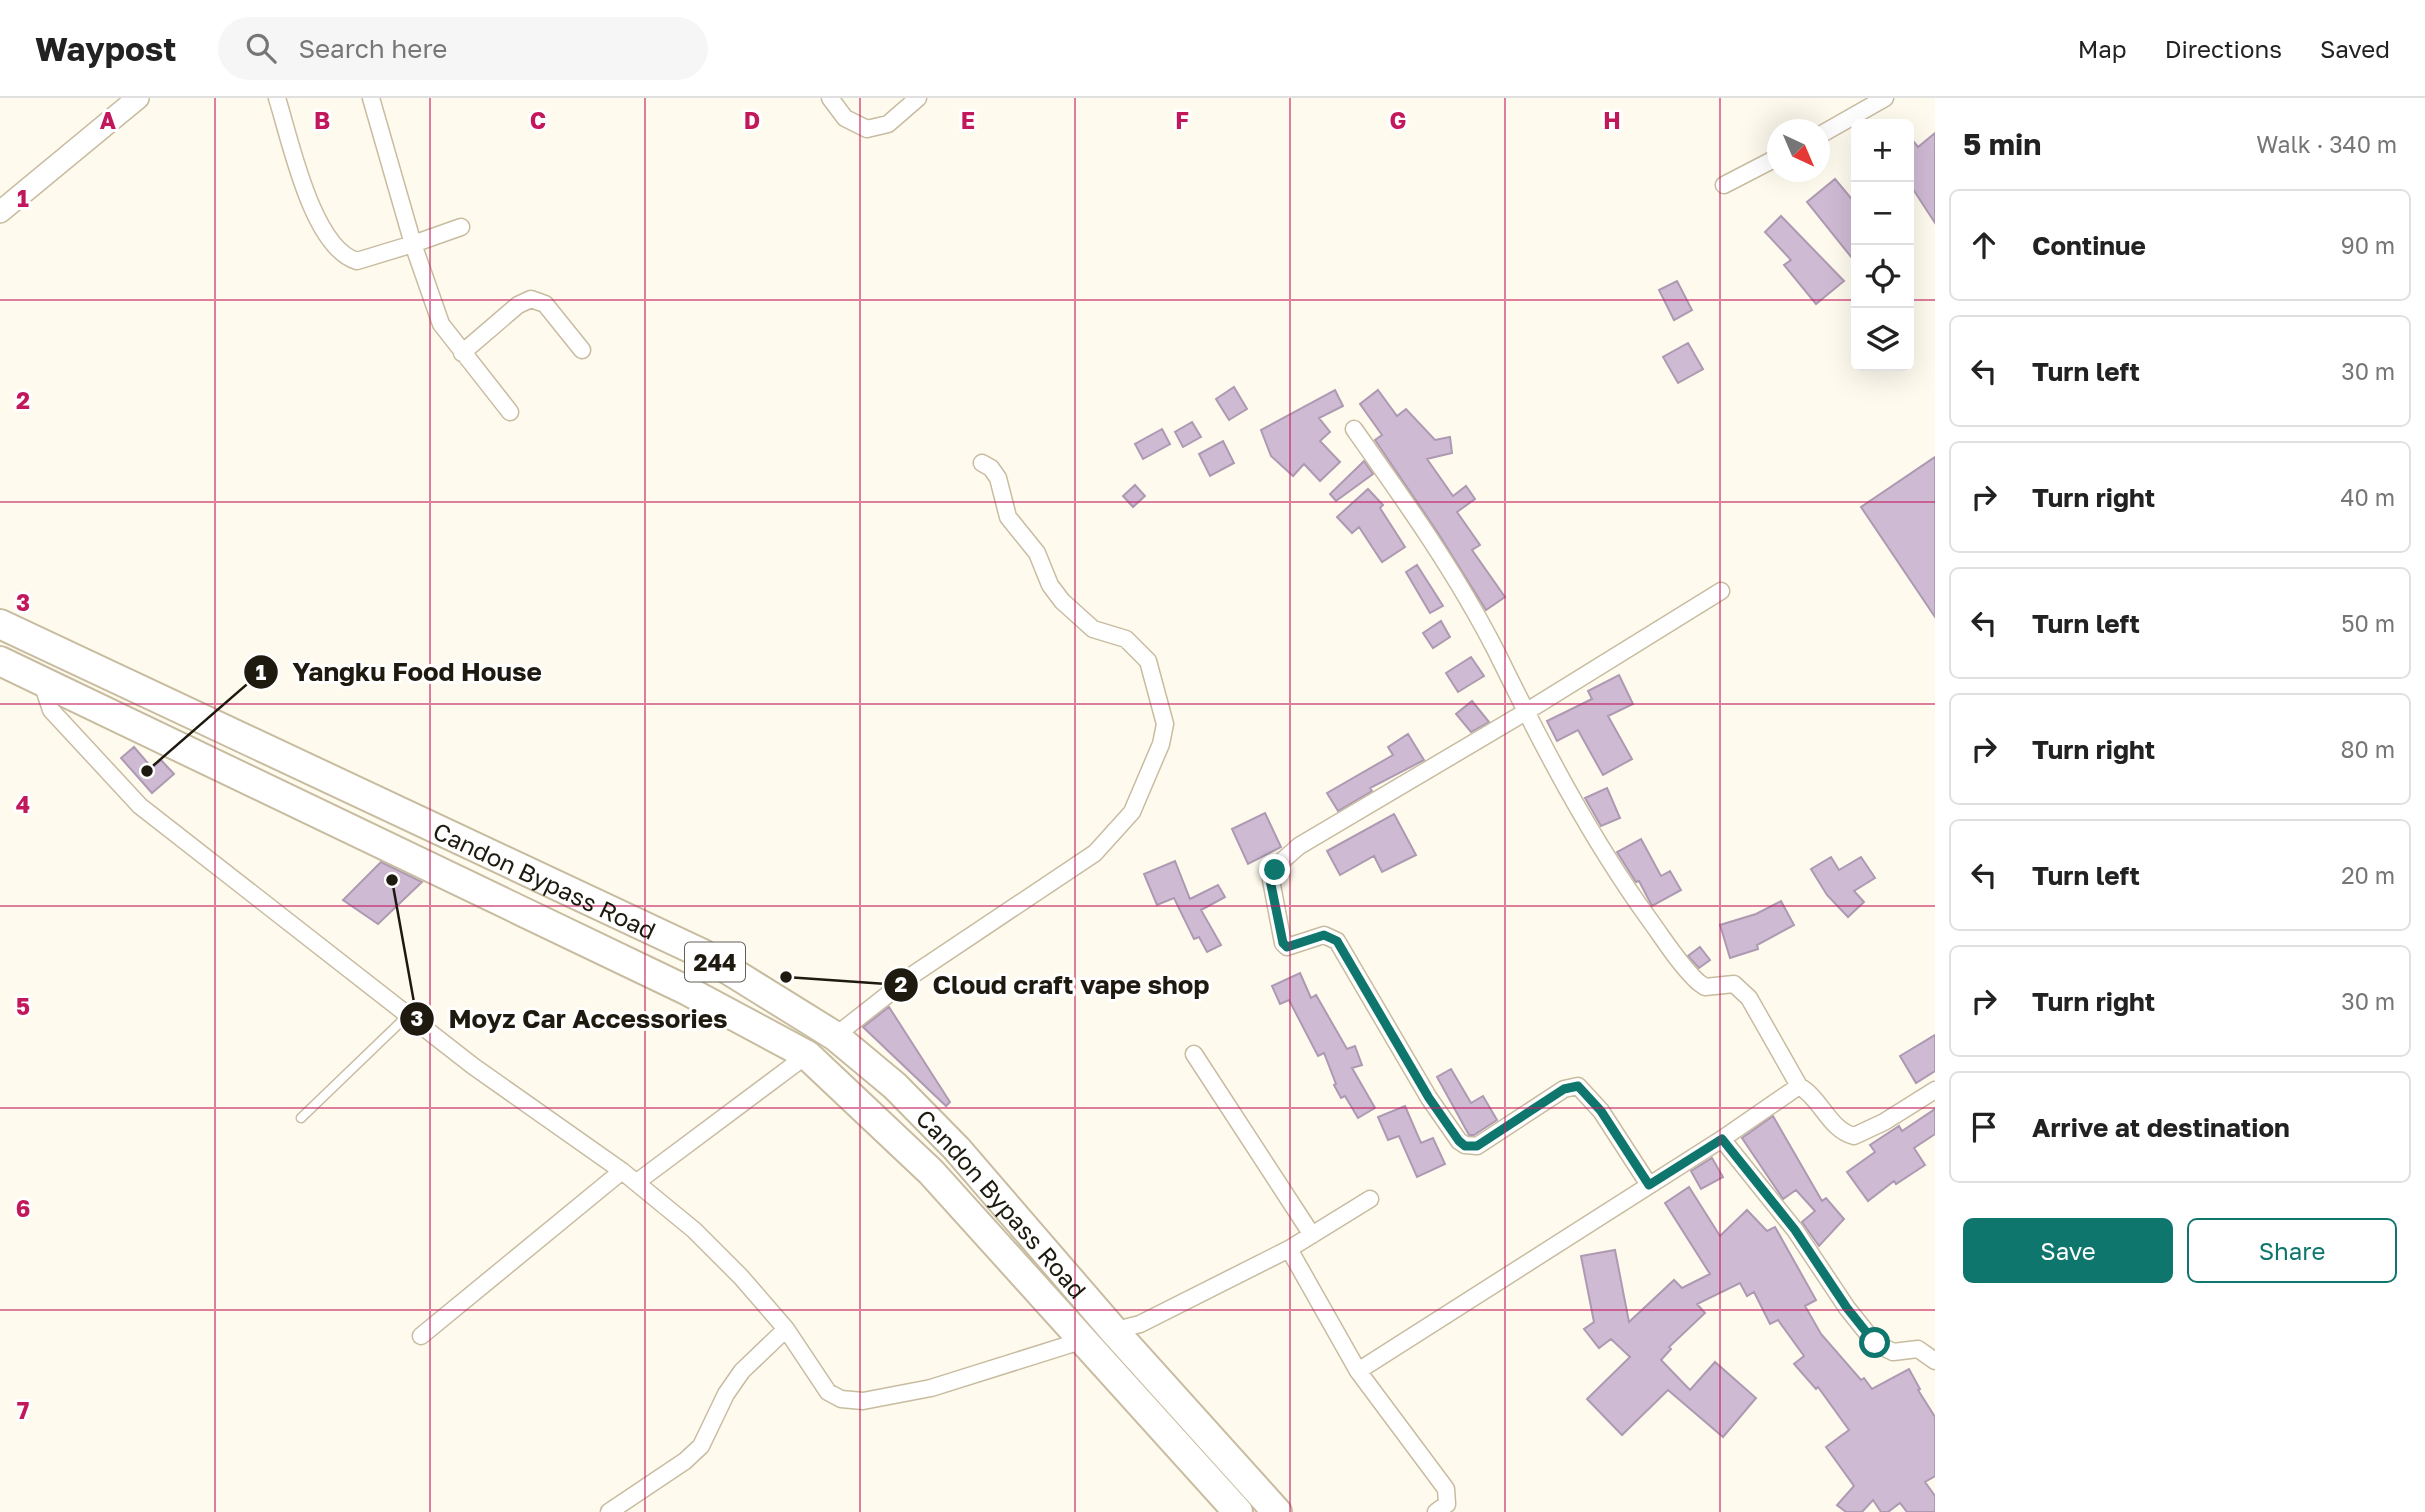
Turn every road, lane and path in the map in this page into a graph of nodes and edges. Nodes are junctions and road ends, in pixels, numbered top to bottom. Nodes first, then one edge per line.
1 (138, 98) edge
2 (277, 98) edge
3 (371, 98) edge
4 (830, 98) edge
5 (918, 98) edge
6 (1885, 98) edge
7 (1830, 129) edge
8 (1767, 162) edge
9 (1724, 185) dead end
10 (0, 212) edge
11 (461, 227) dead end
12 (412, 244) junction
13 (582, 350) dead end
14 (462, 353) junction
15 (510, 412) dead end
16 (1354, 429) dead end
17 (982, 463) dead end
18 (1721, 591) dead end
19 (0, 624) edge
20 (0, 661) edge
21 (41, 680) junction
22 (1524, 713) junction
23 (452, 837) junction
24 (437, 868) junction
25 (408, 1014) junction
26 (835, 1036) junction
27 (1194, 1054) dead end
28 (807, 1055) junction
29 (1799, 1086) junction
30 (1935, 1090) edge
31 (301, 1118) dead end
32 (1722, 1139) junction
33 (622, 1171) junction
34 (636, 1182) junction
35 (1649, 1185) junction
36 (1370, 1199) dead end
37 (1312, 1235) junction
38 (1289, 1249) junction
39 (786, 1329) junction
40 (1114, 1331) junction
41 (421, 1336) dead end
42 (1082, 1340) junction
43 (1935, 1361) edge
44 (1358, 1371) junction
45 (609, 1512) edge
46 (1238, 1512) edge
47 (1277, 1512) edge
48 (1436, 1512) edge

1 - 10 street
2 - 12 street
3 - 12 street
4 - 5 street
6 - 7 street
8 - 9 street
11 - 12 street
12 - 14 street
13 - 14 street
14 - 15 street
16 - 22 street
17 - 26 street
18 - 22 street
19 - 23 highway, Candon Bypass Road / 244
20 - 21 highway, Candon Bypass Road / 244
21 - 24 highway, Candon Bypass Road / 244
21 - 25 street
22 - 29 street
22 - 35 street
23 - 24 highway
23 - 26 highway, Candon Bypass Road / 244
24 - 28 highway, Candon Bypass Road / 244
25 - 31 lane
25 - 33 street
26 - 40 highway, Candon Bypass Road / 244
27 - 37 street
28 - 34 street
28 - 42 highway, Candon Bypass Road / 244
29 - 30 street
29 - 32 street
32 - 35 street
32 - 43 street
33 - 34 street
33 - 41 street
34 - 39 street
35 - 44 street
36 - 37 street
37 - 38 street
38 - 40 street
38 - 44 street
39 - 42 street
39 - 45 street
40 - 42 street
40 - 47 highway, Candon Bypass Road / 244
42 - 46 highway, Candon Bypass Road / 244
44 - 48 street

